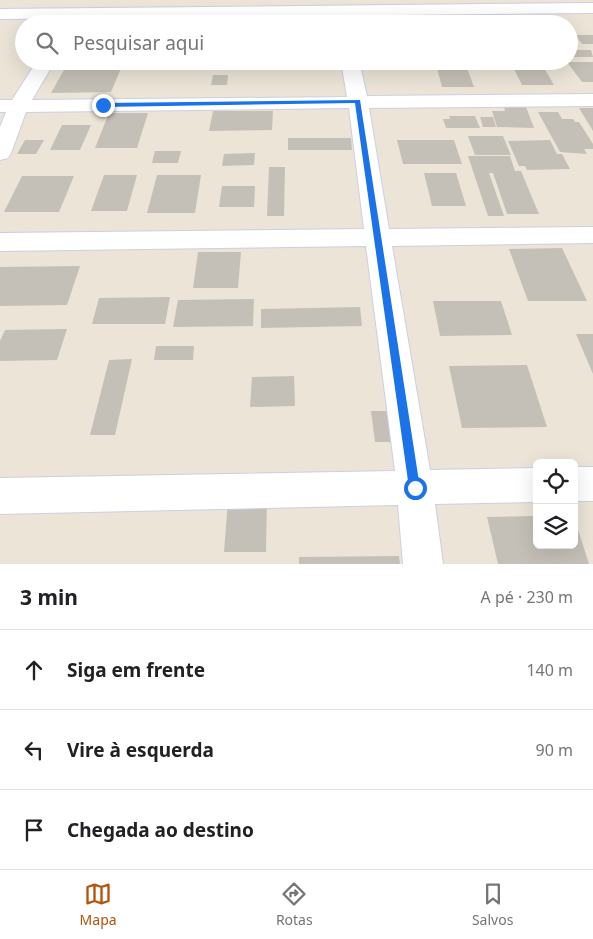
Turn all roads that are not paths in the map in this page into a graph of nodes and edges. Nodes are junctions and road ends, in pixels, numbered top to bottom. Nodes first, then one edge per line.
1 (589, 0) edge
2 (593, 7) edge
3 (340, 12) edge
4 (0, 14) edge
5 (15, 15) edge
6 (225, 15) edge
7 (38, 70) edge
8 (352, 70) edge
9 (593, 100) edge
10 (358, 102) junction
11 (9, 105) edge
12 (0, 153) edge
13 (593, 236) edge
14 (378, 239) junction
15 (0, 242) edge
16 (578, 484) edge
17 (593, 484) edge
18 (533, 485) edge
19 (415, 488) junction
20 (0, 496) edge
21 (423, 564) edge

1 - 2 street
2 - 3 street
3 - 6 street
4 - 5 street
7 - 11 street
8 - 10 street
9 - 10 street
10 - 11 street
10 - 14 street
11 - 12 street
13 - 14 street
14 - 15 street
14 - 19 street
16 - 17 street
18 - 19 street
19 - 20 street
19 - 21 street

